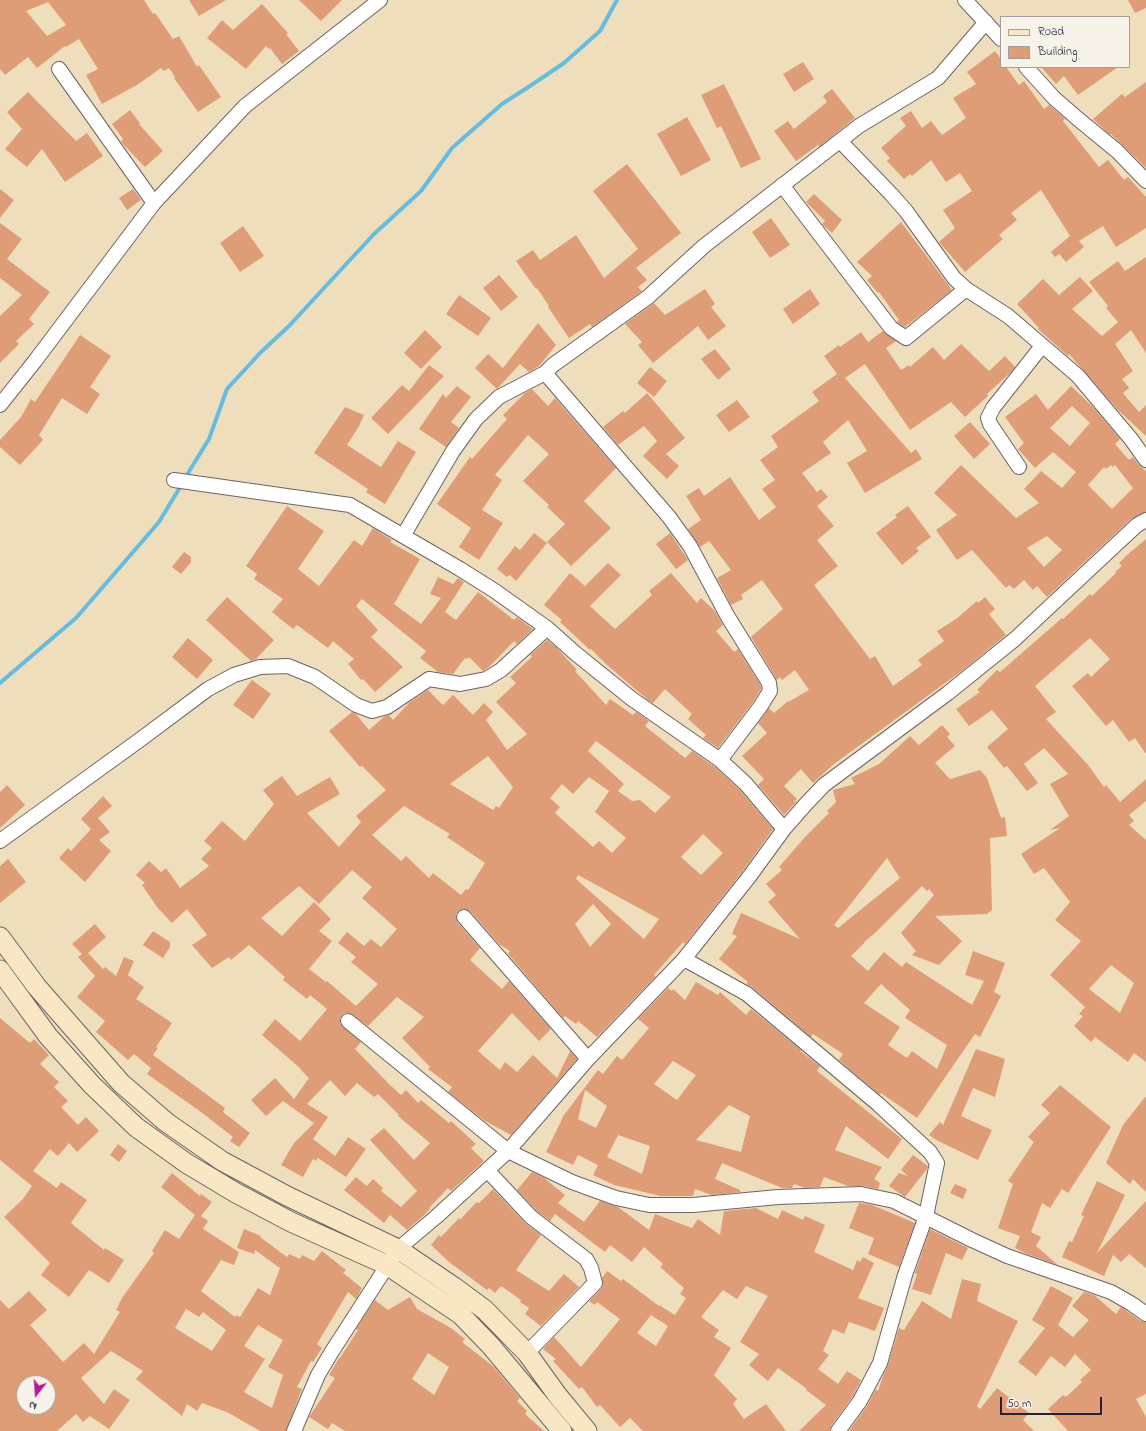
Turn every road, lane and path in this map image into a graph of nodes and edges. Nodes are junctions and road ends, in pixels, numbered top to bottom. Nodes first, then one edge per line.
1 (380, 0) edge
2 (965, 0) edge
3 (986, 22) junction
4 (1000, 38) edge
5 (1027, 68) edge
6 (59, 69) dead end
7 (840, 141) junction
8 (1146, 181) edge
9 (782, 185) junction
10 (154, 203) junction
11 (966, 289) junction
12 (1042, 346) junction
13 (545, 374) junction
14 (0, 405) edge
15 (1146, 460) edge
16 (1019, 467) dead end
17 (174, 480) dead end
18 (1146, 520) edge
19 (403, 536) junction
20 (547, 628) junction
21 (720, 760) junction
22 (784, 829) junction
23 (0, 841) edge
24 (464, 917) dead end
25 (0, 937) edge
26 (684, 959) junction
27 (0, 970) edge
28 (348, 1021) dead end
29 (588, 1059) junction
30 (508, 1151) junction
31 (487, 1170) junction
32 (926, 1216) junction
33 (398, 1249) junction
34 (387, 1265) junction
35 (1146, 1314) edge
36 (527, 1353) junction
37 (294, 1431) edge
38 (562, 1431) edge
39 (587, 1431) edge
40 (838, 1431) edge

1 - 10 street
2 - 3 street
3 - 4 street
3 - 7 street
5 - 8 street
6 - 10 street
7 - 9 street
7 - 11 street
9 - 11 street
9 - 13 street
10 - 14 street
11 - 12 street
12 - 15 street
12 - 16 street
13 - 19 street
13 - 21 street
17 - 19 street
18 - 22 street
19 - 20 street
20 - 21 street
20 - 23 street
21 - 22 street
22 - 26 street
24 - 29 street
25 - 33 main road
26 - 29 street
26 - 32 street
27 - 34 main road
28 - 30 street
29 - 30 street
30 - 31 street
30 - 32 street
31 - 33 street
31 - 36 street
32 - 35 street
32 - 40 street
33 - 34 street
33 - 36 main road
34 - 37 street
34 - 38 main road
36 - 39 main road

